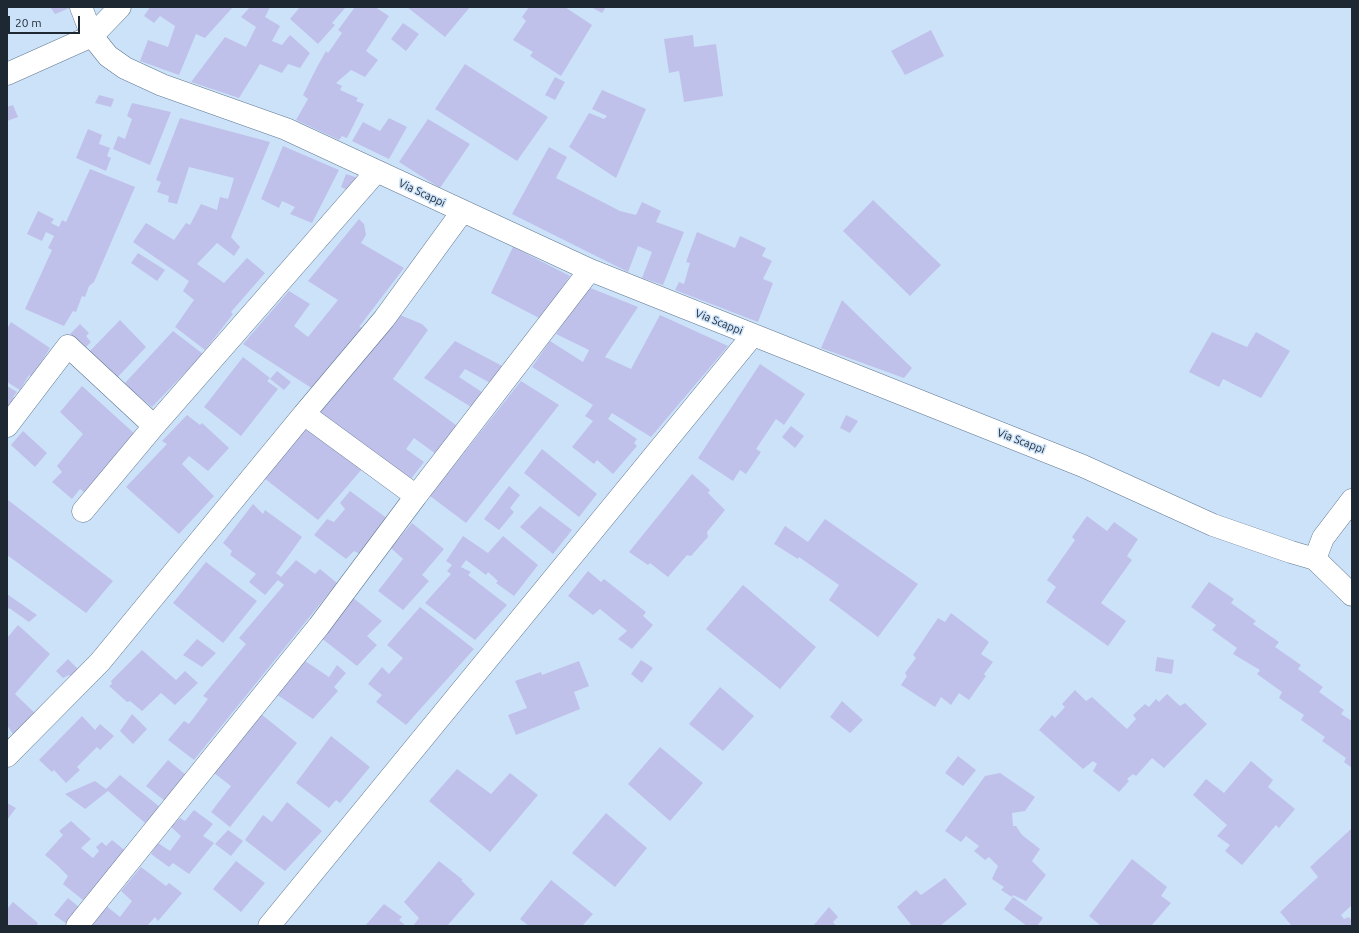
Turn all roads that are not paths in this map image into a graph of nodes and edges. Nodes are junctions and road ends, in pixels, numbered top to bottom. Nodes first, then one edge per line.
1 (81, 7) edge
2 (120, 7) edge
3 (92, 36) junction
4 (7, 74) edge
5 (376, 172) junction
6 (462, 212) junction
7 (590, 270) junction
8 (753, 336) junction
9 (304, 414) junction
10 (7, 426) edge
11 (154, 426) junction
12 (416, 496) junction
13 (1352, 500) edge
14 (83, 511) dead end
15 (1315, 559) junction
16 (1352, 595) edge
17 (7, 756) edge
18 (77, 926) edge
19 (269, 926) edge

1 - 3 street, Via Scappi
2 - 3 street
3 - 4 street
3 - 5 street, Via Scappi
5 - 6 street, Via Scappi
5 - 11 street
6 - 7 street, Via Scappi
6 - 9 street
7 - 8 street, Via Scappi
7 - 12 street
8 - 15 street, Via Scappi
8 - 19 street
9 - 12 street
9 - 17 street
10 - 11 street
11 - 14 street
12 - 18 street
13 - 15 street
15 - 16 street, Via Scappi

